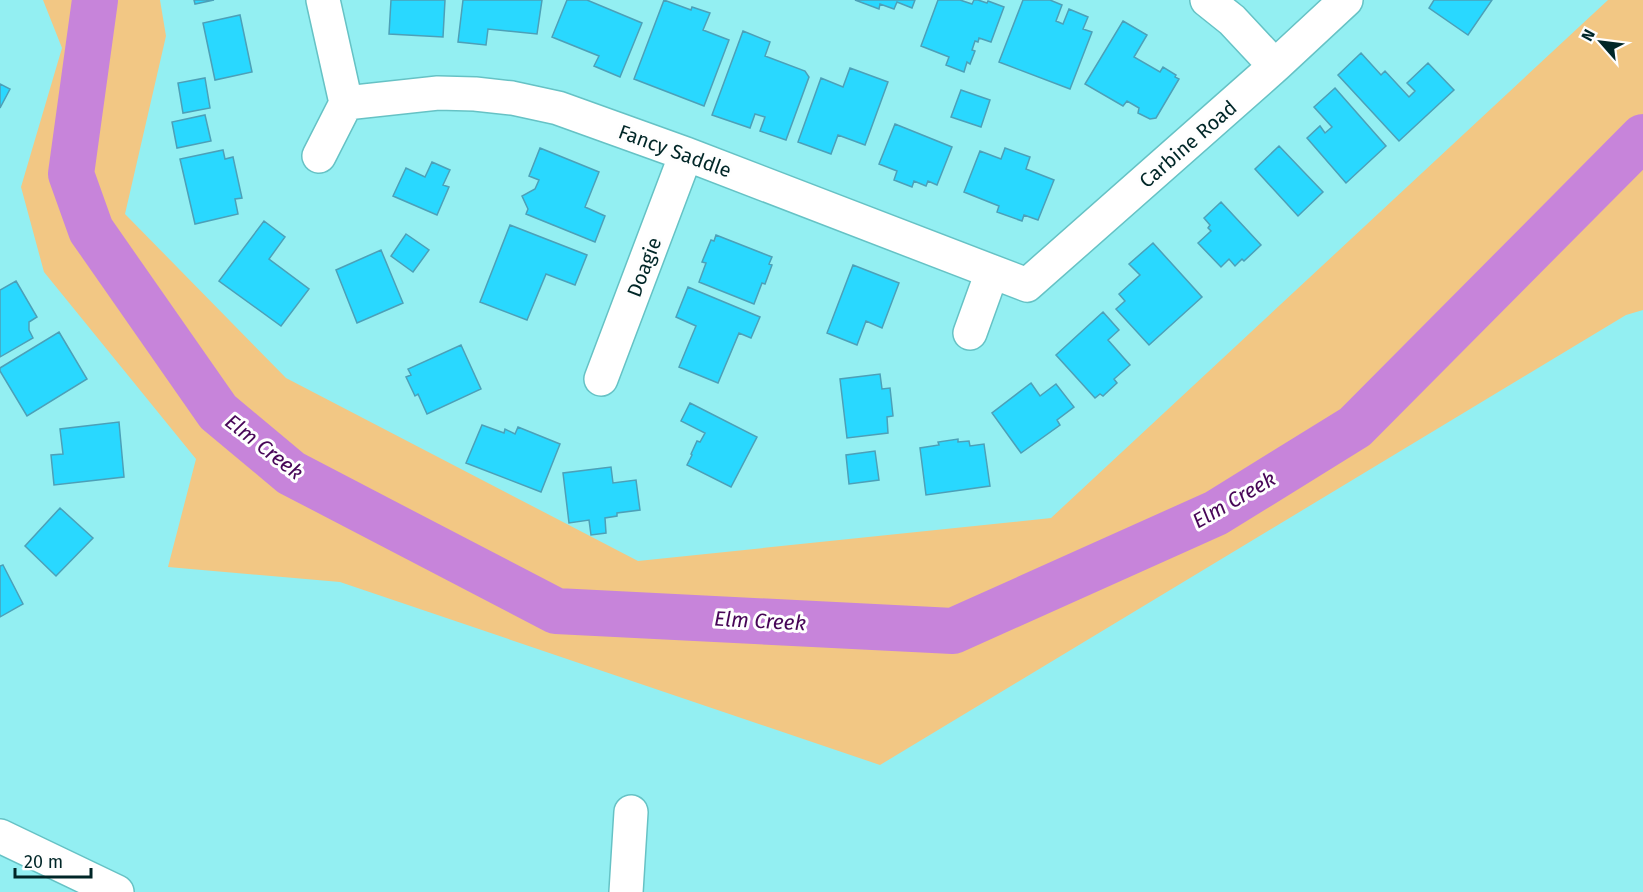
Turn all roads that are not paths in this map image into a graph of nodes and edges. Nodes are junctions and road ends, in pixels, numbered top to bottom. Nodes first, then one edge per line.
1 (323, 0) edge
2 (1207, 0) edge
3 (1346, 0) edge
4 (1275, 66) junction
5 (346, 103) junction
6 (686, 154) junction
7 (319, 156) dead end
8 (992, 272) junction
9 (1027, 285) joint
10 (970, 333) dead end
11 (601, 379) dead end
12 (631, 812) dead end
13 (0, 836) edge
14 (117, 892) edge
15 (626, 892) edge

1 - 5 street
2 - 4 street
3 - 4 street, Carbine Road
4 - 9 street, Carbine Road
5 - 6 street, Fancy Saddle
5 - 7 street
6 - 8 street, Fancy Saddle
6 - 11 street, Doagie
8 - 9 street, Fancy Saddle
8 - 10 street
12 - 15 street
13 - 14 street

